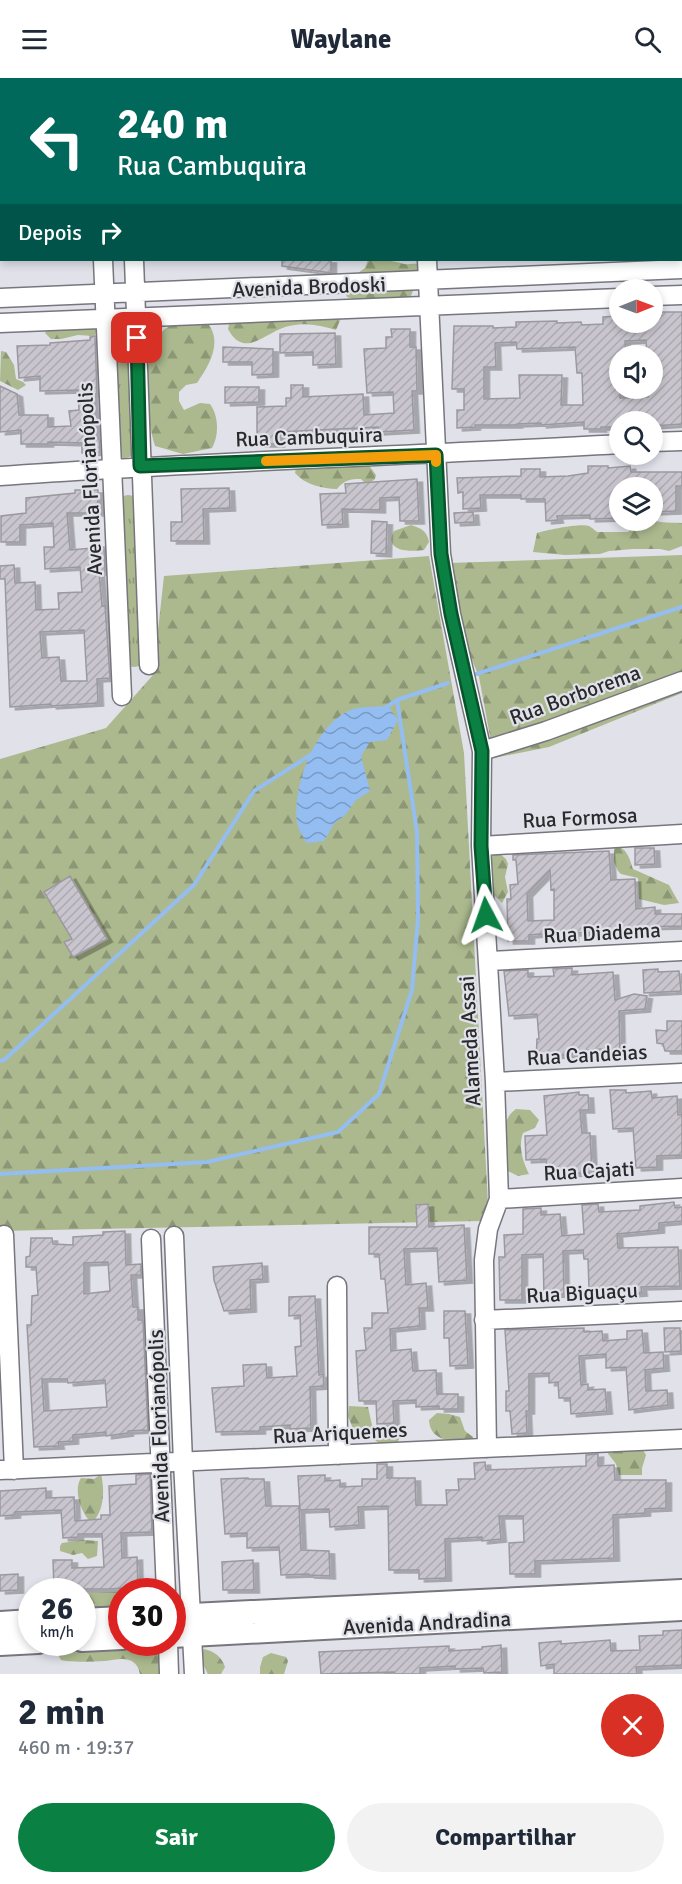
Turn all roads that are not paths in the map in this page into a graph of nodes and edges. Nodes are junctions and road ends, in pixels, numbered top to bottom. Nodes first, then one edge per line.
1 (104, 261) edge
2 (134, 261) edge
3 (427, 261) edge
4 (682, 269) edge
5 (428, 280) junction
6 (135, 292) junction
7 (105, 293) junction
8 (682, 295) edge
9 (663, 296) edge
10 (0, 298) edge
11 (609, 298) edge
12 (429, 305) junction
13 (136, 317) junction
14 (106, 319) junction
15 (0, 323) edge
16 (682, 441) edge
17 (663, 442) edge
18 (609, 445) edge
19 (436, 455) junction
20 (140, 466) junction
21 (112, 468) junction
22 (0, 476) edge
23 (149, 665) dead end
24 (682, 681) edge
25 (122, 696) dead end
26 (482, 751) junction
27 (682, 834) edge
28 (481, 846) junction
29 (682, 951) edge
30 (489, 962) junction
31 (682, 1073) edge
32 (495, 1082) junction
33 (682, 1188) edge
34 (499, 1198) junction
35 (4, 1235) dead end
36 (174, 1236) dead end
37 (152, 1239) dead end
38 (337, 1286) dead end
39 (682, 1311) edge
40 (484, 1320) junction
41 (682, 1439) edge
42 (487, 1448) junction
43 (338, 1455) junction
44 (183, 1462) junction
45 (162, 1463) junction
46 (7, 1470) edge
47 (166, 1578) edge
48 (182, 1578) edge
49 (682, 1591) edge
50 (682, 1609) edge
51 (18, 1622) edge
52 (0, 1623) edge
53 (186, 1625) edge
54 (186, 1625) edge
55 (186, 1641) edge
56 (18, 1643) edge
57 (0, 1644) edge
58 (168, 1656) edge
59 (169, 1674) edge
60 (194, 1674) edge

1 - 7 street, Avenida Florianópolis
2 - 6 street
3 - 5 street, Alameda Assai
4 - 5 street, Avenida Brodoski
5 - 6 street, Avenida Brodoski
5 - 12 street, Alameda Assai
6 - 7 street, Avenida Brodoski
6 - 13 street
7 - 10 street, Avenida Brodoski
7 - 14 street, Avenida Florianópolis
8 - 9 street
11 - 12 street, Avenida Brodoski
12 - 13 street, Avenida Brodoski
12 - 19 street, Alameda Assai
13 - 14 street, Avenida Brodoski
13 - 20 street
14 - 15 street, Avenida Brodoski
14 - 21 street, Avenida Florianópolis
16 - 17 street
18 - 19 street, Rua Cambuquira
19 - 20 street, Rua Cambuquira
19 - 26 street, Alameda Assai
20 - 21 street, Rua Cambuquira
20 - 23 street
21 - 22 street, Rua Cambuquira
21 - 25 street, Avenida Florianópolis
24 - 26 street, Rua Borborema
26 - 28 street, Alameda Assai
27 - 28 street, Rua Formosa
28 - 30 street, Alameda Assai
29 - 30 street, Rua Diadema
30 - 32 street, Alameda Assai
31 - 32 street, Rua Candeias
32 - 34 street, Alameda Assai
33 - 34 street, Rua Cajati
34 - 40 street, Alameda Assai
35 - 46 street
36 - 44 street, Avenida Florianópolis
37 - 45 street, Avenida Florianópolis
38 - 43 street
39 - 40 street, Rua Biguaçu
40 - 42 street, Alameda Assai
41 - 42 street, Rua Ariquemes
42 - 43 street, Rua Ariquemes
43 - 44 street, Rua Ariquemes
44 - 45 street, Rua Ariquemes
44 - 48 street, Avenida Florianópolis
45 - 46 street, Rua Ariquemes
45 - 47 street, Avenida Florianópolis
49 - 53 main road, Avenida Andradina
50 - 54 main road, Avenida Andradina
51 - 52 main road
55 - 60 street, Avenida Florianópolis
56 - 57 main road
58 - 59 street

